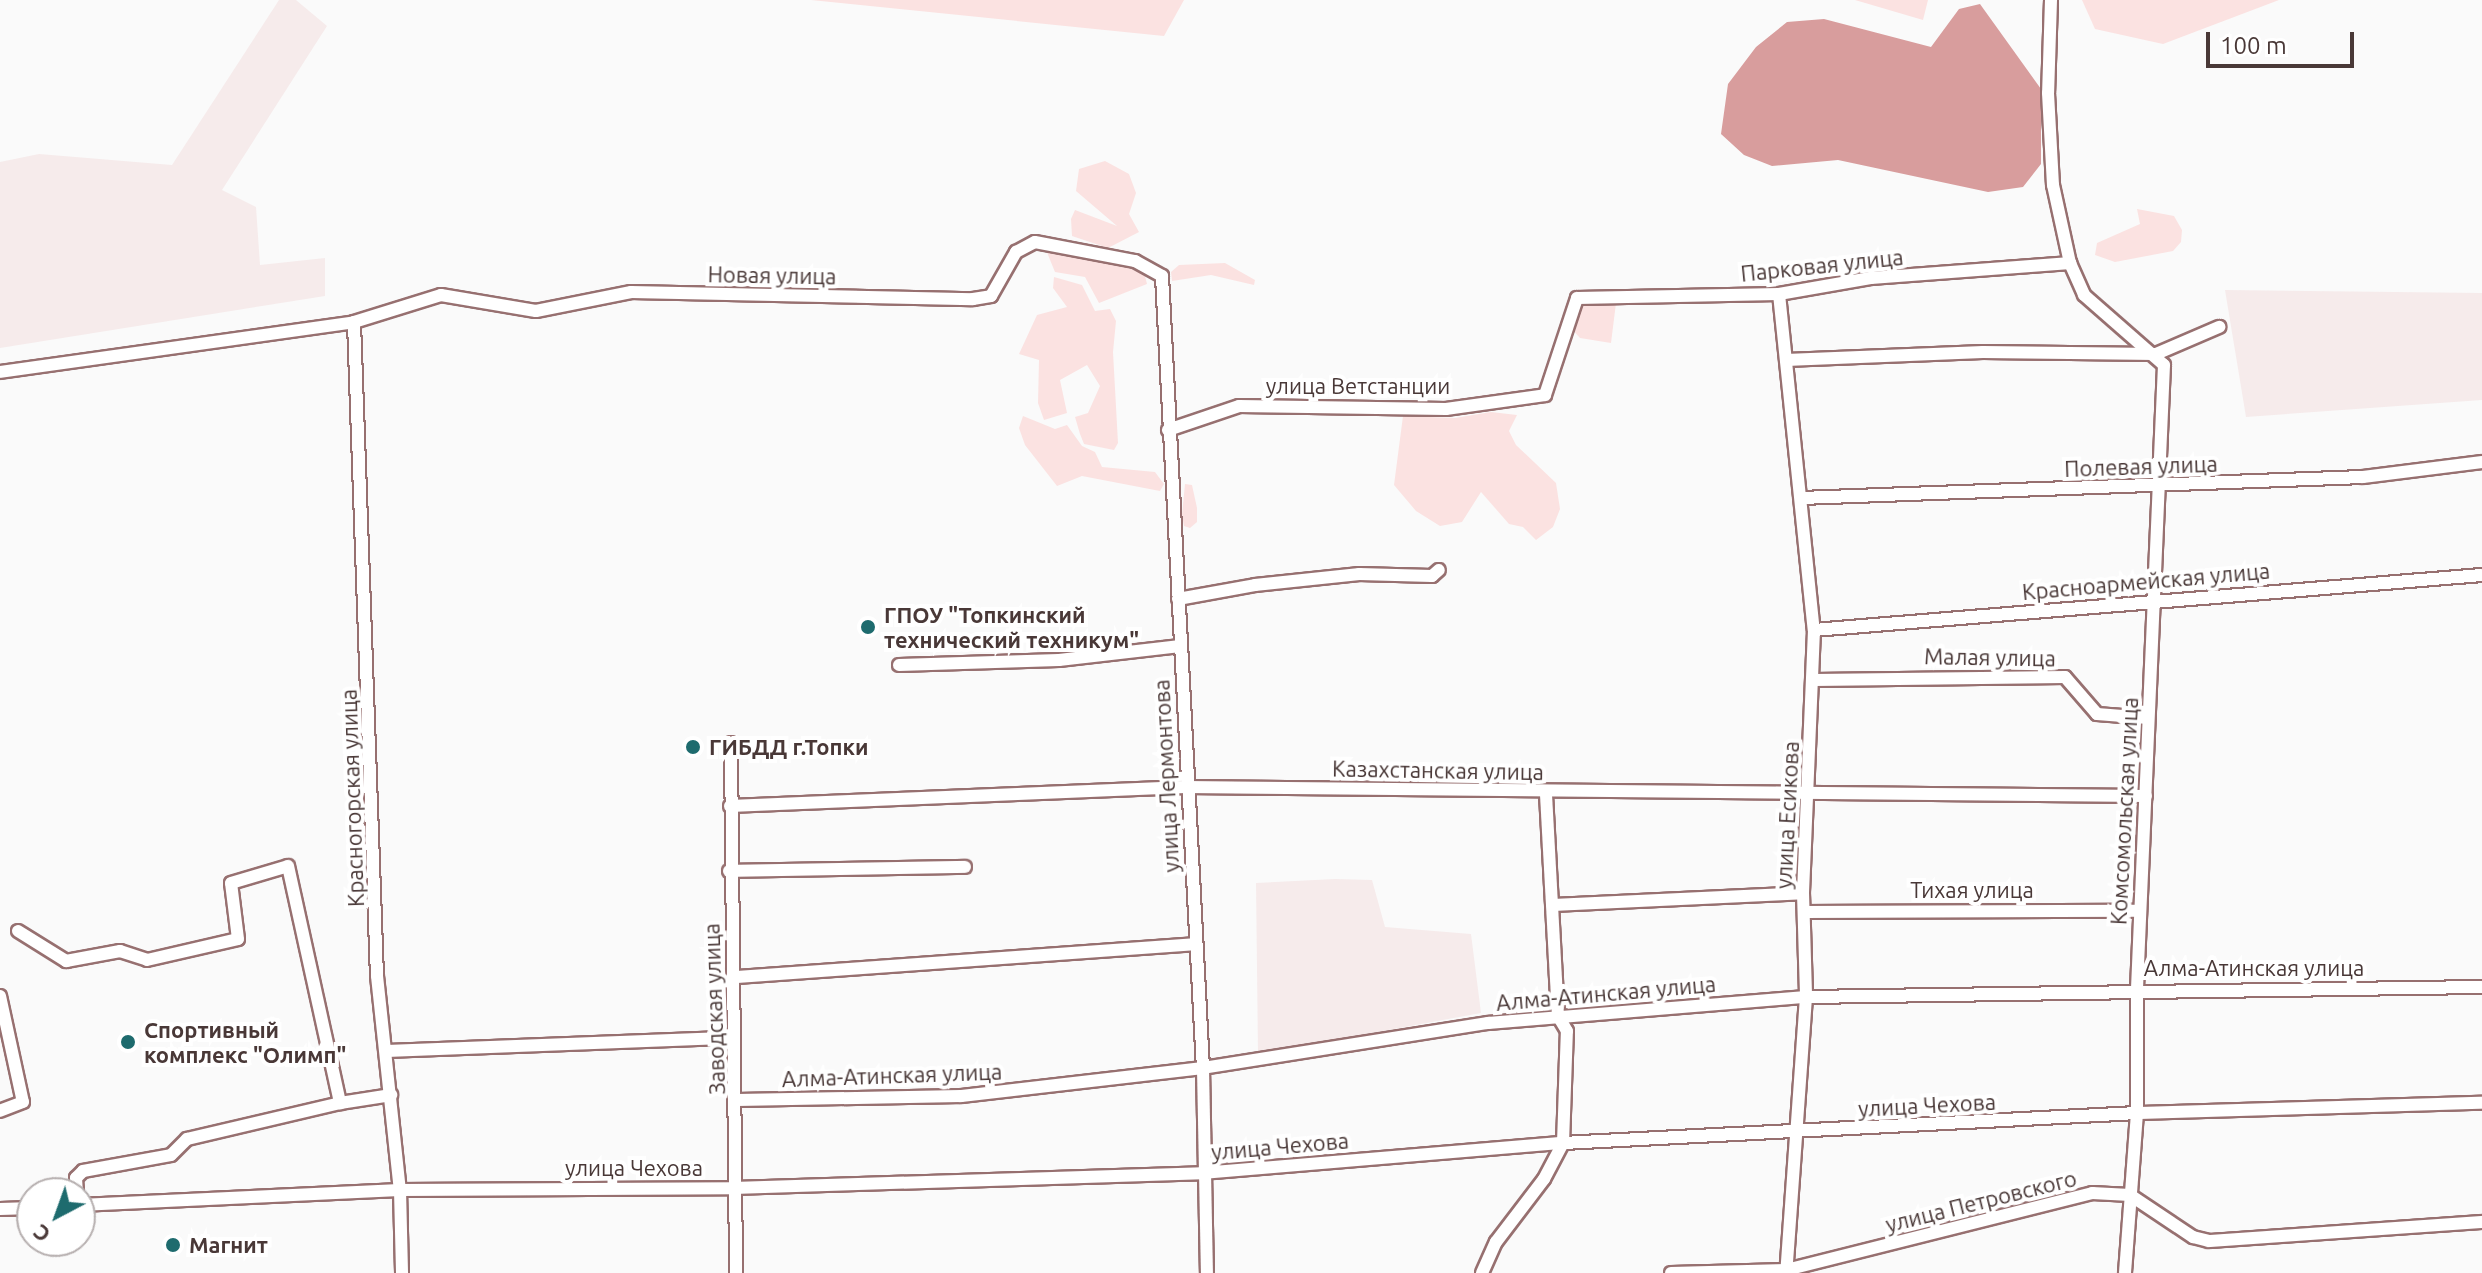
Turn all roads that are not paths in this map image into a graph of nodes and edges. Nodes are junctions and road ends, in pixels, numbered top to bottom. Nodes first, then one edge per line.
1 (2051, 0) edge
2 (2070, 263) junction
3 (1162, 276) joint
4 (1779, 294) junction
5 (1577, 298) joint
6 (354, 322) junction
7 (2219, 327) dead end
8 (2156, 354) junction
9 (1786, 360) junction
10 (0, 372) edge
11 (1168, 430) junction
12 (2482, 462) edge
13 (2160, 485) junction
14 (1801, 498) junction
15 (1439, 570) dead end
16 (2482, 575) edge
17 (1178, 599) junction
18 (2156, 599) junction
19 (1814, 630) junction
20 (1180, 646) junction
21 (899, 665) dead end
22 (1814, 680) junction
23 (2148, 718) junction
24 (731, 743) dead end
25 (1186, 787) junction
26 (1807, 791) junction
27 (1546, 792) junction
28 (2146, 796) junction
29 (730, 806) junction
30 (965, 867) dead end
31 (729, 871) junction
32 (1803, 893) junction
33 (1553, 905) junction
34 (2140, 911) junction
35 (1804, 912) junction
36 (18, 931) dead end
37 (1195, 944) junction
38 (736, 977) junction
39 (2482, 987) edge
40 (2137, 989) junction
41 (0, 996) edge
42 (1806, 997) junction
43 (1558, 1016) junction
44 (731, 1038) junction
45 (386, 1051) junction
46 (1203, 1068) junction
47 (391, 1095) junction
48 (737, 1100) junction
49 (340, 1103) junction
50 (2482, 1103) edge
51 (0, 1111) edge
52 (2137, 1113) junction
53 (1799, 1133) junction
54 (1563, 1143) junction
55 (1202, 1173) junction
56 (77, 1177) edge
57 (733, 1188) junction
58 (400, 1190) junction
59 (2130, 1195) junction
60 (96, 1204) edge
61 (2482, 1222) edge
62 (1786, 1272) edge
63 (402, 1273) edge
64 (736, 1273) edge
65 (1207, 1273) edge
66 (1482, 1273) edge
67 (1671, 1273) edge
68 (2125, 1273) edge

1 - 2 street
2 - 4 street, Парковая улица
2 - 8 street
3 - 6 street, Новая улица
3 - 11 street, улица Лермонтова
4 - 5 street, Парковая улица
4 - 9 street, улица Есикова
5 - 11 street, улица Ветстанции
6 - 10 street
6 - 45 street, Красногорская улица
7 - 8 street
8 - 9 street
8 - 13 street, Комсомольская улица
9 - 14 street, улица Есикова
11 - 17 street, улица Лермонтова
12 - 13 street, Полевая улица
13 - 14 street, Полевая улица
13 - 18 street, Комсомольская улица
14 - 19 street, улица Есикова
15 - 17 street
16 - 18 street, Красноармейская улица
17 - 20 street, улица Лермонтова
18 - 19 street, Красноармейская улица
18 - 23 street, Комсомольская улица
19 - 22 street, улица Есикова
20 - 21 street
20 - 25 street, улица Лермонтова
22 - 23 street, Малая улица
22 - 26 street, улица Есикова
23 - 28 street, Комсомольская улица
24 - 29 street, Заводская улица
25 - 27 street, Казахстанская улица
25 - 29 street, Казахстанская улица
25 - 37 street, улица Лермонтова
26 - 27 street, Казахстанская улица
26 - 28 street, Казахстанская улица
26 - 32 street, улица Есикова
27 - 33 street
28 - 34 street, Комсомольская улица
29 - 31 street, Заводская улица
30 - 31 street
31 - 38 street, Заводская улица
32 - 33 street
32 - 35 street, улица Есикова
33 - 43 street
34 - 35 street, Тихая улица
34 - 40 street, Комсомольская улица
35 - 42 street, улица Есикова
36 - 49 street
37 - 38 street
37 - 46 street, улица Лермонтова
38 - 44 street, Заводская улица
39 - 40 street, Алма-Атинская улица
40 - 42 street, Алма-Атинская улица
40 - 52 street, Комсомольская улица
41 - 51 street
42 - 43 street, Алма-Атинская улица
42 - 53 street, улица Есикова
43 - 46 street, Алма-Атинская улица
43 - 54 street
44 - 45 street
44 - 48 street, Заводская улица
45 - 47 street, Красногорская улица
46 - 48 street, Алма-Атинская улица
46 - 55 street, улица Лермонтова
47 - 49 street
47 - 58 street, Красногорская улица
48 - 57 street, Заводская улица
49 - 56 street
50 - 52 street, улица Чехова
52 - 53 street, улица Чехова
52 - 59 street, Комсомольская улица
53 - 54 street, улица Чехова
53 - 62 street, улица Есикова
54 - 55 street, улица Чехова
54 - 66 street
55 - 57 street, улица Чехова
55 - 65 street, улица Лермонтова
57 - 58 street, улица Чехова
57 - 64 street, Заводская улица
58 - 60 street, улица Чехова
58 - 63 street, Красногорская улица
59 - 61 street
59 - 62 street, улица Петровского
59 - 68 street, Комсомольская улица
62 - 67 street, улица Петровского

